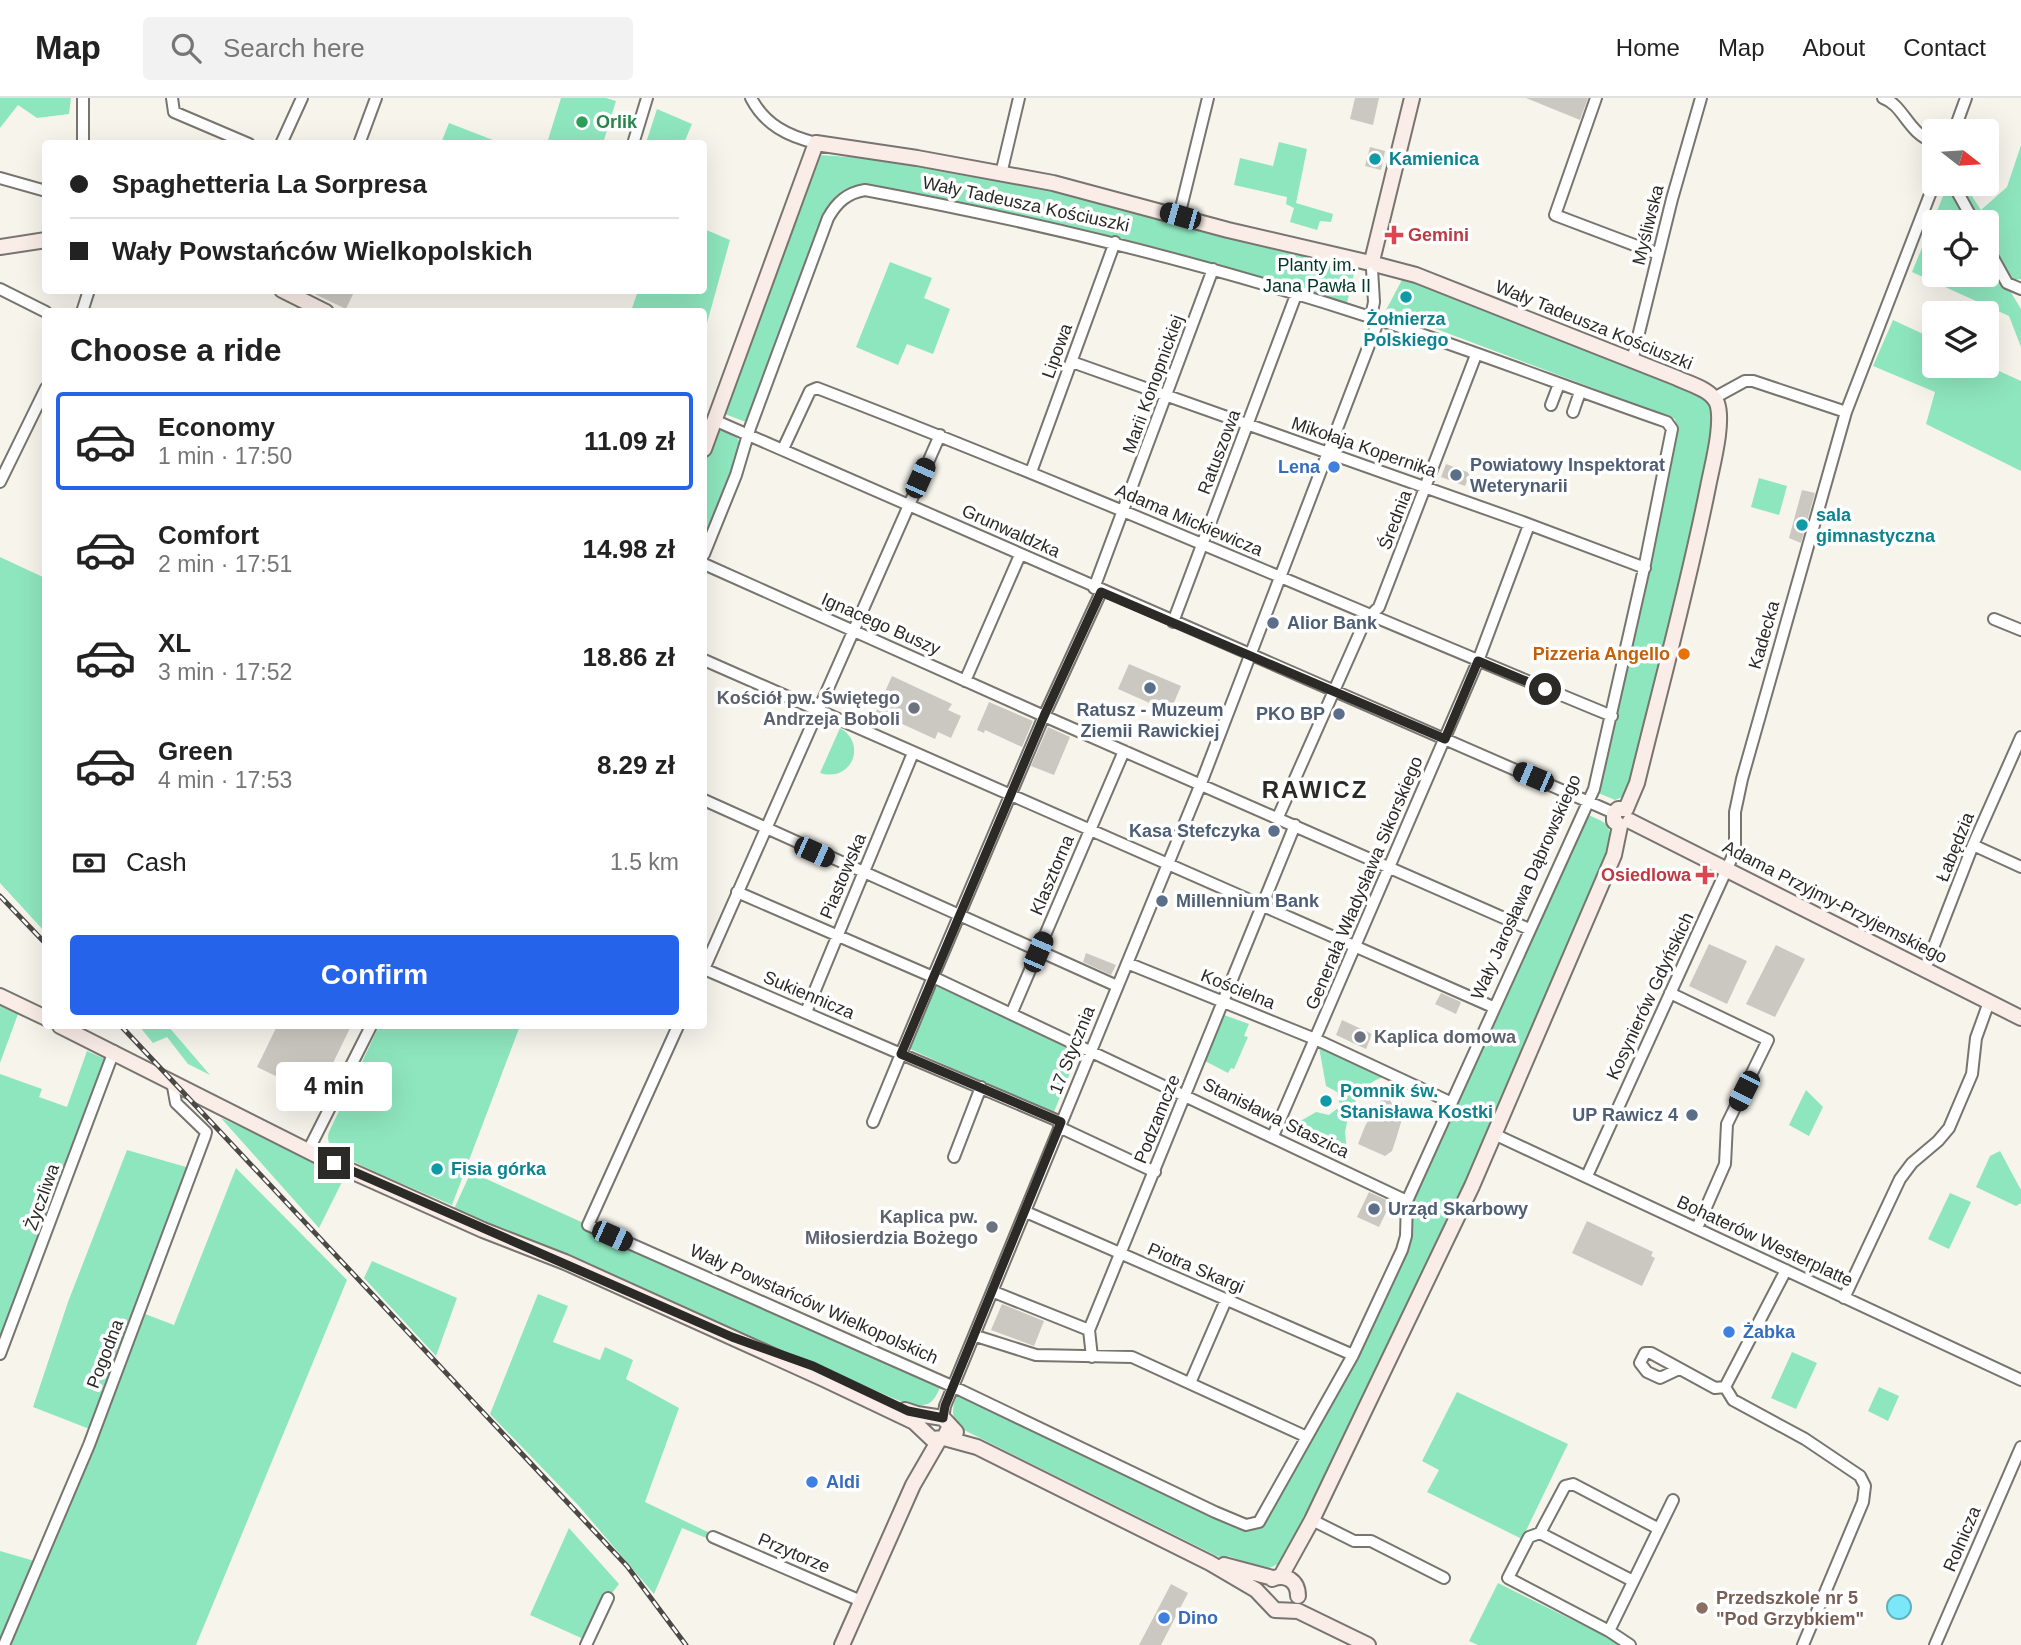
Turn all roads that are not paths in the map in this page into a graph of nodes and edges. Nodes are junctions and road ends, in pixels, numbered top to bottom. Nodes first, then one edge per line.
1 (83, 98) edge
2 (172, 98) edge
3 (302, 98) edge
4 (376, 98) edge
5 (647, 98) edge
6 (751, 98) edge
7 (1019, 98) edge
8 (1208, 98) edge
9 (1412, 98) edge
10 (1596, 98) edge
11 (1702, 98) edge
12 (1883, 98) edge
13 (1966, 98) edge
14 (1958, 119) edge
15 (1922, 136) edge
16 (83, 140) edge
17 (240, 140) edge
18 (283, 140) edge
19 (360, 140) edge
20 (634, 140) edge
21 (816, 143) junction
22 (1001, 174) junction
23 (0, 178) edge
24 (42, 190) edge
25 (1929, 196) edge
26 (1180, 216) junction
27 (42, 241) edge
28 (1115, 242) junction
29 (0, 247) edge
30 (1658, 254) junction
31 (1372, 263) junction
32 (1999, 269) edge
33 (1213, 270) junction
34 (0, 289) edge
35 (2019, 289) edge
36 (290, 294) edge
37 (1296, 295) junction
38 (318, 308) edge
39 (42, 310) edge
40 (1373, 322) junction
41 (1476, 355) junction
42 (1632, 361) junction
43 (1072, 362) junction
44 (1563, 386) junction
45 (1580, 392) junction
46 (42, 396) edge
47 (1168, 396) junction
48 (1714, 398) junction
49 (1551, 405) dead end
50 (1573, 412) dead end
51 (1846, 412) junction
52 (714, 421) junction
53 (1248, 425) junction
54 (1671, 425) joint
55 (747, 434) junction
56 (940, 435) junction
57 (707, 441) edge
58 (783, 450) junction
59 (1328, 453) junction
60 (1031, 472) junction
61 (0, 482) edge
62 (1427, 488) junction
63 (908, 505) junction
64 (1126, 510) junction
65 (1530, 525) junction
66 (1203, 544) junction
67 (707, 547) edge
68 (1020, 555) junction
69 (707, 565) edge
70 (1644, 568) junction
71 (1280, 578) junction
72 (1098, 590) junction
73 (1369, 615) junction
74 (1994, 619) dead end
75 (1173, 622) junction
76 (2021, 630) edge
77 (853, 631) junction
78 (1251, 656) junction
79 (707, 661) edge
80 (1478, 661) junction
81 (965, 681) junction
82 (1333, 691) junction
83 (819, 710) junction
84 (1044, 716) junction
85 (1612, 716) junction
86 (2021, 737) edge
87 (1445, 739) junction
88 (1124, 751) junction
89 (913, 753) junction
90 (1200, 786) junction
91 (1010, 796) junction
92 (707, 801) edge
93 (1589, 801) junction
94 (1278, 817) junction
95 (1623, 817) junction
96 (1295, 825) junction
97 (765, 829) junction
98 (1089, 831) junction
99 (1973, 845) junction
100 (1167, 865) junction
101 (1390, 866) junction
102 (2021, 867) edge
103 (1728, 869) junction
104 (863, 874) junction
105 (737, 892) junction
106 (1262, 904) junction
107 (959, 916) junction
108 (1529, 929) junction
109 (837, 936) junction
110 (1356, 946) junction
111 (1038, 952) junction
112 (707, 962) edge
113 (1127, 962) junction
114 (707, 970) edge
115 (1924, 971) junction
116 (933, 977) junction
117 (1117, 986) junction
118 (1670, 993) junction
119 (0, 996) edge
120 (1223, 1002) junction
121 (1989, 1002) junction
122 (1493, 1007) junction
123 (806, 1012) junction
124 (1012, 1012) junction
125 (42, 1016) edge
126 (2021, 1018) edge
127 (66, 1029) edge
128 (370, 1029) edge
129 (677, 1029) edge
130 (1315, 1039) junction
131 (114, 1051) junction
132 (1091, 1051) junction
133 (901, 1054) junction
134 (172, 1081) junction
135 (981, 1087) junction
136 (1186, 1094) junction
137 (1450, 1102) junction
138 (873, 1122) dead end
139 (1060, 1124) junction
140 (1494, 1134) junction
141 (1273, 1136) junction
142 (308, 1151) junction
143 (954, 1157) dead end
144 (1155, 1171) junction
145 (1587, 1176) junction
146 (1407, 1201) junction
147 (1026, 1212) junction
148 (1697, 1228) junction
149 (1121, 1254) junction
150 (1786, 1270) junction
151 (994, 1292) junction
152 (1844, 1298) junction
153 (1226, 1300) junction
154 (1089, 1330) junction
155 (976, 1336) junction
156 (0, 1354) edge
157 (1353, 1355) junction
158 (1092, 1357) junction
159 (1679, 1369) dead end
160 (2021, 1380) edge
161 (1190, 1384) junction
162 (954, 1387) junction
163 (1725, 1387) junction
164 (936, 1426) junction
165 (1307, 1437) junction
166 (2021, 1447) edge
167 (1673, 1500) dead end
168 (1311, 1520) junction
169 (1253, 1525) joint
170 (1659, 1529) junction
171 (1541, 1533) junction
172 (713, 1537) dead end
173 (1210, 1563) junction
174 (1282, 1578) junction
175 (1444, 1578) dead end
176 (1633, 1581) junction
177 (1298, 1596) junction
178 (608, 1598) dead end
179 (1264, 1598) junction
180 (861, 1601) junction
181 (1290, 1609) junction
182 (1344, 1631) junction
183 (1609, 1631) junction
184 (4, 1645) edge
185 (586, 1645) edge
186 (842, 1645) edge
187 (1368, 1645) edge
188 (1630, 1645) edge
189 (1803, 1645) edge
190 (1935, 1645) edge

1 - 16 street
2 - 17 street
3 - 18 street
4 - 19 street
5 - 20 street
6 - 21 street
7 - 22 street
8 - 26 street
9 - 31 street
10 - 30 street
11 - 30 street, Myśliwska
12 - 15 street
13 - 14 street
21 - 22 street, Wały Tadeusza Kościuszki
21 - 52 street
22 - 26 street, Wały Tadeusza Kościuszki
23 - 24 street
25 - 51 street, Kadecka
26 - 31 street, Wały Tadeusza Kościuszki
27 - 29 street
28 - 33 street, Wały Tadeusza Kościuszki
28 - 43 street, Lipowa
28 - 55 street, Wały Tadeusza Kościuszki
30 - 42 street, Myśliwska
31 - 40 street, 17 Stycznia
31 - 42 street, Wały Tadeusza Kościuszki
32 - 35 street
33 - 37 street, Wały Tadeusza Kościuszki
33 - 47 street, Marii Konopnickiej
34 - 39 street
36 - 38 street
37 - 40 street, Wały Tadeusza Kościuszki
37 - 53 street, Ratuszowa
40 - 41 street, Wały Tadeusza Kościuszki
40 - 59 street, 17 Stycznia
41 - 44 street, Wały Tadeusza Kościuszki
41 - 62 street, Średnia
42 - 48 street, Wały Tadeusza Kościuszki
43 - 47 street, Mikołaja Kopernika
43 - 60 street, Lipowa
44 - 45 street, Wały Tadeusza Kościuszki
44 - 49 street
45 - 50 street
45 - 54 street, Wały Tadeusza Kościuszki
46 - 61 street
47 - 53 street, Mikołaja Kopernika
47 - 64 street, Marii Konopnickiej
48 - 51 street
48 - 95 street
51 - 103 street, Kadecka
52 - 55 street, Grunwaldzka
52 - 57 street
53 - 59 street, Mikołaja Kopernika
53 - 66 street, Ratuszowa
54 - 70 street, Wały Jarosława Dąbrowskiego
55 - 58 street, Grunwaldzka
55 - 67 street
56 - 58 street, Adama Mickiewicza
56 - 60 street, Adama Mickiewicza
56 - 63 street
58 - 63 street, Grunwaldzka
59 - 62 street, Mikołaja Kopernika
59 - 71 street, 17 Stycznia
60 - 64 street, Adama Mickiewicza
62 - 65 street, Mikołaja Kopernika
62 - 73 street, Średnia
63 - 68 street, Grunwaldzka
63 - 77 street
64 - 66 street, Adama Mickiewicza
64 - 72 street, Marii Konopnickiej
65 - 70 street, Mikołaja Kopernika
65 - 80 street, Generała Władysława Sikorskiego
66 - 71 street, Adama Mickiewicza
66 - 75 street, Ratuszowa
68 - 72 street, Grunwaldzka
68 - 81 street
69 - 77 street, Ignacego Buszy
70 - 85 street, Wały Jarosława Dąbrowskiego
71 - 73 street, Adama Mickiewicza
71 - 78 street, 17 Stycznia
72 - 75 street, Grunwaldzka
72 - 84 street, Marii Konopnickiej
73 - 80 street, Adama Mickiewicza
73 - 82 street, Średnia
74 - 76 street
75 - 78 street, Grunwaldzka
77 - 81 street, Ignacego Buszy
77 - 83 street
78 - 82 street, Grunwaldzka
78 - 90 street, 17 Stycznia
79 - 83 street
80 - 85 street, Adama Mickiewicza
80 - 87 street, Generała Władysława Sikorskiego
81 - 84 street, Ignacego Buszy
82 - 87 street, Grunwaldzka
82 - 94 street, Średnia
83 - 89 street
83 - 97 street
84 - 88 street, Ignacego Buszy
84 - 91 street, Marii Konopnickiej
85 - 93 street, Wały Jarosława Dąbrowskiego
86 - 99 street, Łabędzia
87 - 93 street, Grunwaldzka
87 - 101 street, Generała Władysława Sikorskiego
88 - 90 street, Ignacego Buszy
88 - 98 street, Klasztorna
89 - 91 street
89 - 104 street, Piastowska
90 - 94 street, Ignacego Buszy
90 - 100 street, 17 Stycznia
91 - 98 street
91 - 107 street, Marii Konopnickiej
92 - 97 street
93 - 95 street, Grunwaldzka
93 - 108 street, Wały Jarosława Dąbrowskiego
94 - 96 street, Ignacego Buszy
95 - 103 street, Adama Przyjmy-Przyjemskiego
95 - 140 street
96 - 101 street, Ignacego Buszy
96 - 106 street, Podzamcze
97 - 104 street
97 - 105 street
98 - 100 street
98 - 111 street, Klasztorna
99 - 102 street
99 - 115 street, Łabędzia
100 - 106 street
100 - 113 street, 17 Stycznia
101 - 108 street, Ignacego Buszy
101 - 110 street, Generała Władysława Sikorskiego
103 - 115 street, Adama Przyjmy-Przyjemskiego
103 - 118 street, Kosynierów Gdyńskich
104 - 107 street
104 - 109 street, Piastowska
105 - 109 street, Stanisława Staszica
105 - 112 street
106 - 110 street
106 - 120 street, Podzamcze
107 - 111 street
107 - 116 street, Marii Konopnickiej
108 - 122 street, Wały Jarosława Dąbrowskiego
109 - 116 street, Stanisława Staszica
109 - 123 street, Piastowska
110 - 122 street
110 - 130 street, Generała Władysława Sikorskiego
111 - 117 street
111 - 124 street, Klasztorna
113 - 117 street, 17 Stycznia
113 - 120 street, Kościelna
114 - 123 street, Sukiennicza
115 - 121 street, Adama Przyjmy-Przyjemskiego
116 - 124 street, Stanisława Staszica
116 - 133 street, Marii Konopnickiej
117 - 132 street, 17 Stycznia
118 - 145 street, Kosynierów Gdyńskich
118 - 148 street
119 - 125 street
120 - 130 street, Kościelna
120 - 136 street, Podzamcze
121 - 126 street, Adama Przyjmy-Przyjemskiego
121 - 152 street
122 - 137 street, Wały Jarosława Dąbrowskiego
123 - 133 street, Sukiennicza
124 - 132 street, Stanisława Staszica
127 - 131 street
128 - 142 street
129 - 162 street, Wały Powstańców Wielkopolskich
130 - 137 street, Kościelna
130 - 141 street, Generała Władysława Sikorskiego
131 - 134 street
131 - 156 street, Życzliwa
132 - 136 street, Stanisława Staszica
132 - 139 street, 17 Stycznia
133 - 135 street, Sukiennicza
133 - 138 street, Marii Konopnickiej
134 - 142 street
134 - 184 street, Pogodna
135 - 139 street, Sukiennicza
135 - 143 street
136 - 141 street, Stanisława Staszica
136 - 144 street, Podzamcze
137 - 146 street, Wały Jarosława Dąbrowskiego
139 - 144 street, Sukiennicza
139 - 147 street, 17 Stycznia
140 - 145 street, Bohaterów Westerplatte
140 - 168 street
141 - 146 street, Stanisława Staszica
142 - 164 street
144 - 149 street, Podzamcze
145 - 148 street, Bohaterów Westerplatte
146 - 157 street, Wały Jarosława Dąbrowskiego
147 - 149 street, Piotra Skargi
147 - 151 street, 17 Stycznia
148 - 150 street, Bohaterów Westerplatte
149 - 153 street, Piotra Skargi
149 - 154 street, Podzamcze
150 - 152 street, Bohaterów Westerplatte
150 - 163 street
151 - 154 street
151 - 155 street, 17 Stycznia
152 - 160 street, Bohaterów Westerplatte
153 - 157 street, Piotra Skargi
153 - 161 street
154 - 158 street
155 - 158 street
155 - 162 street, 17 Stycznia
157 - 165 street, Wały Jarosława Dąbrowskiego
158 - 161 street
159 - 163 street
161 - 165 street
162 - 164 street, 17 Stycznia
162 - 169 street, Wały Powstańców Wielkopolskich
163 - 189 street
164 - 173 street
164 - 180 street
165 - 169 street, Wały Jarosława Dąbrowskiego
166 - 190 street, Rolnicza
167 - 170 street
168 - 174 street
168 - 175 street
170 - 171 street
170 - 176 street
171 - 176 street
171 - 183 street
172 - 180 street, Przytorze
173 - 174 street
173 - 179 street
174 - 177 street
174 - 179 street
176 - 183 street
177 - 181 street
177 - 182 street
178 - 185 street
179 - 181 street
180 - 186 street
181 - 182 street
182 - 187 street
183 - 188 street

